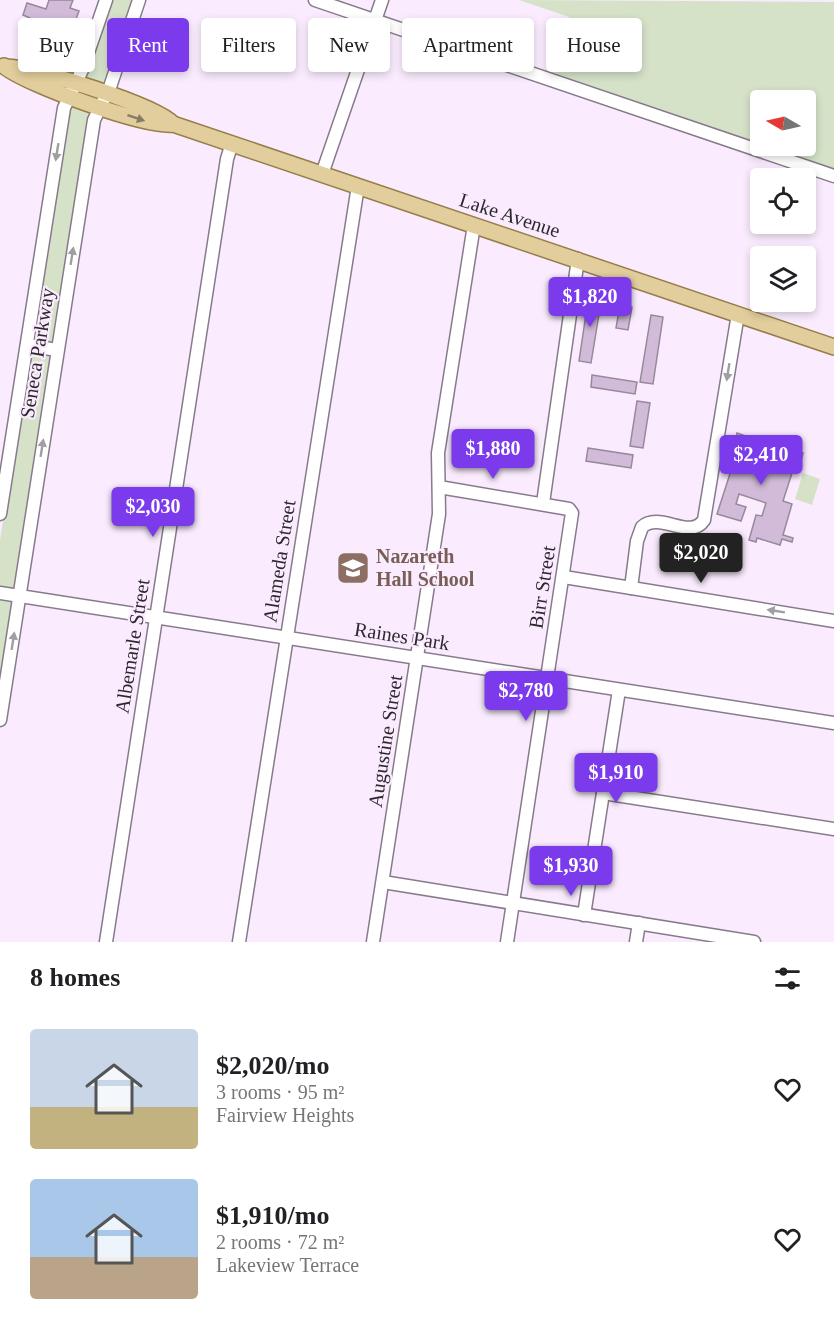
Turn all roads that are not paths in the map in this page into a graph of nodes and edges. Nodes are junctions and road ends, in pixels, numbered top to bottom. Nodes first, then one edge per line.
1 (106, 0) edge
2 (139, 0) edge
3 (315, 0) edge
4 (382, 0) edge
5 (366, 18) edge
6 (376, 18) edge
7 (390, 26) edge
8 (2, 66) edge
9 (357, 72) edge
10 (72, 90) junction
11 (103, 100) junction
12 (232, 143) junction
13 (322, 174) junction
14 (834, 176) edge
15 (358, 186) junction
16 (474, 225) junction
17 (578, 259) junction
18 (738, 314) junction
19 (27, 345) junction
20 (834, 347) edge
21 (57, 350) junction
22 (439, 487) junction
23 (543, 503) junction
24 (0, 514) edge
25 (564, 577) junction
26 (631, 588) junction
27 (0, 593) edge
28 (20, 596) junction
29 (156, 617) junction
30 (834, 621) edge
31 (287, 638) junction
32 (417, 658) junction
33 (548, 679) junction
34 (619, 690) junction
35 (0, 720) edge
36 (834, 723) edge
37 (603, 793) junction
38 (834, 830) edge
39 (383, 882) junction
40 (513, 903) junction
41 (584, 915) junction
42 (639, 923) junction
43 (106, 942) edge
44 (239, 942) edge
45 (373, 942) edge
46 (507, 942) edge
47 (636, 942) edge
48 (754, 942) edge

1 - 10 street, Seneca Parkway
2 - 11 street, Seneca Parkway
3 - 5 street
4 - 6 street
7 - 14 street
8 - 10 main road, Lake Avenue
9 - 13 street
10 - 11 main road, Lake Avenue
10 -> 19 street, Seneca Parkway
11 - 12 main road, Lake Avenue
21 -> 11 street, Seneca Parkway
12 - 13 main road, Lake Avenue
12 - 29 street, Albemarle Street
13 - 15 main road, Lake Avenue
15 - 16 main road, Lake Avenue
15 - 31 street, Alameda Street
16 - 17 main road, Lake Avenue
16 - 22 street, Augustine Street
17 - 18 main road, Lake Avenue
17 - 23 street
18 - 20 main road, Lake Avenue
18 -> 26 street
19 - 21 street
19 - 24 street, Seneca Parkway
28 -> 21 street, Seneca Parkway
22 - 23 street
22 - 32 street, Augustine Street
23 - 25 street, Birr Street
25 - 26 street
25 - 33 street, Birr Street
30 -> 26 street
27 - 28 street, Raines Park
28 - 29 street, Raines Park
35 -> 28 street, Seneca Parkway
29 - 31 street, Raines Park
29 - 43 street, Albemarle Street
31 - 32 street, Raines Park
31 - 44 street, Alameda Street
32 - 33 street, Raines Park
32 - 39 street, Augustine Street
33 - 34 street, Raines Park
33 - 40 street, Birr Street
34 - 36 street, Raines Park
34 - 37 street
37 - 38 street
37 - 41 street
39 - 40 street
39 - 45 street, Augustine Street
40 - 41 street
40 - 46 street, Birr Street
41 - 42 street
42 - 47 street
42 - 48 street

